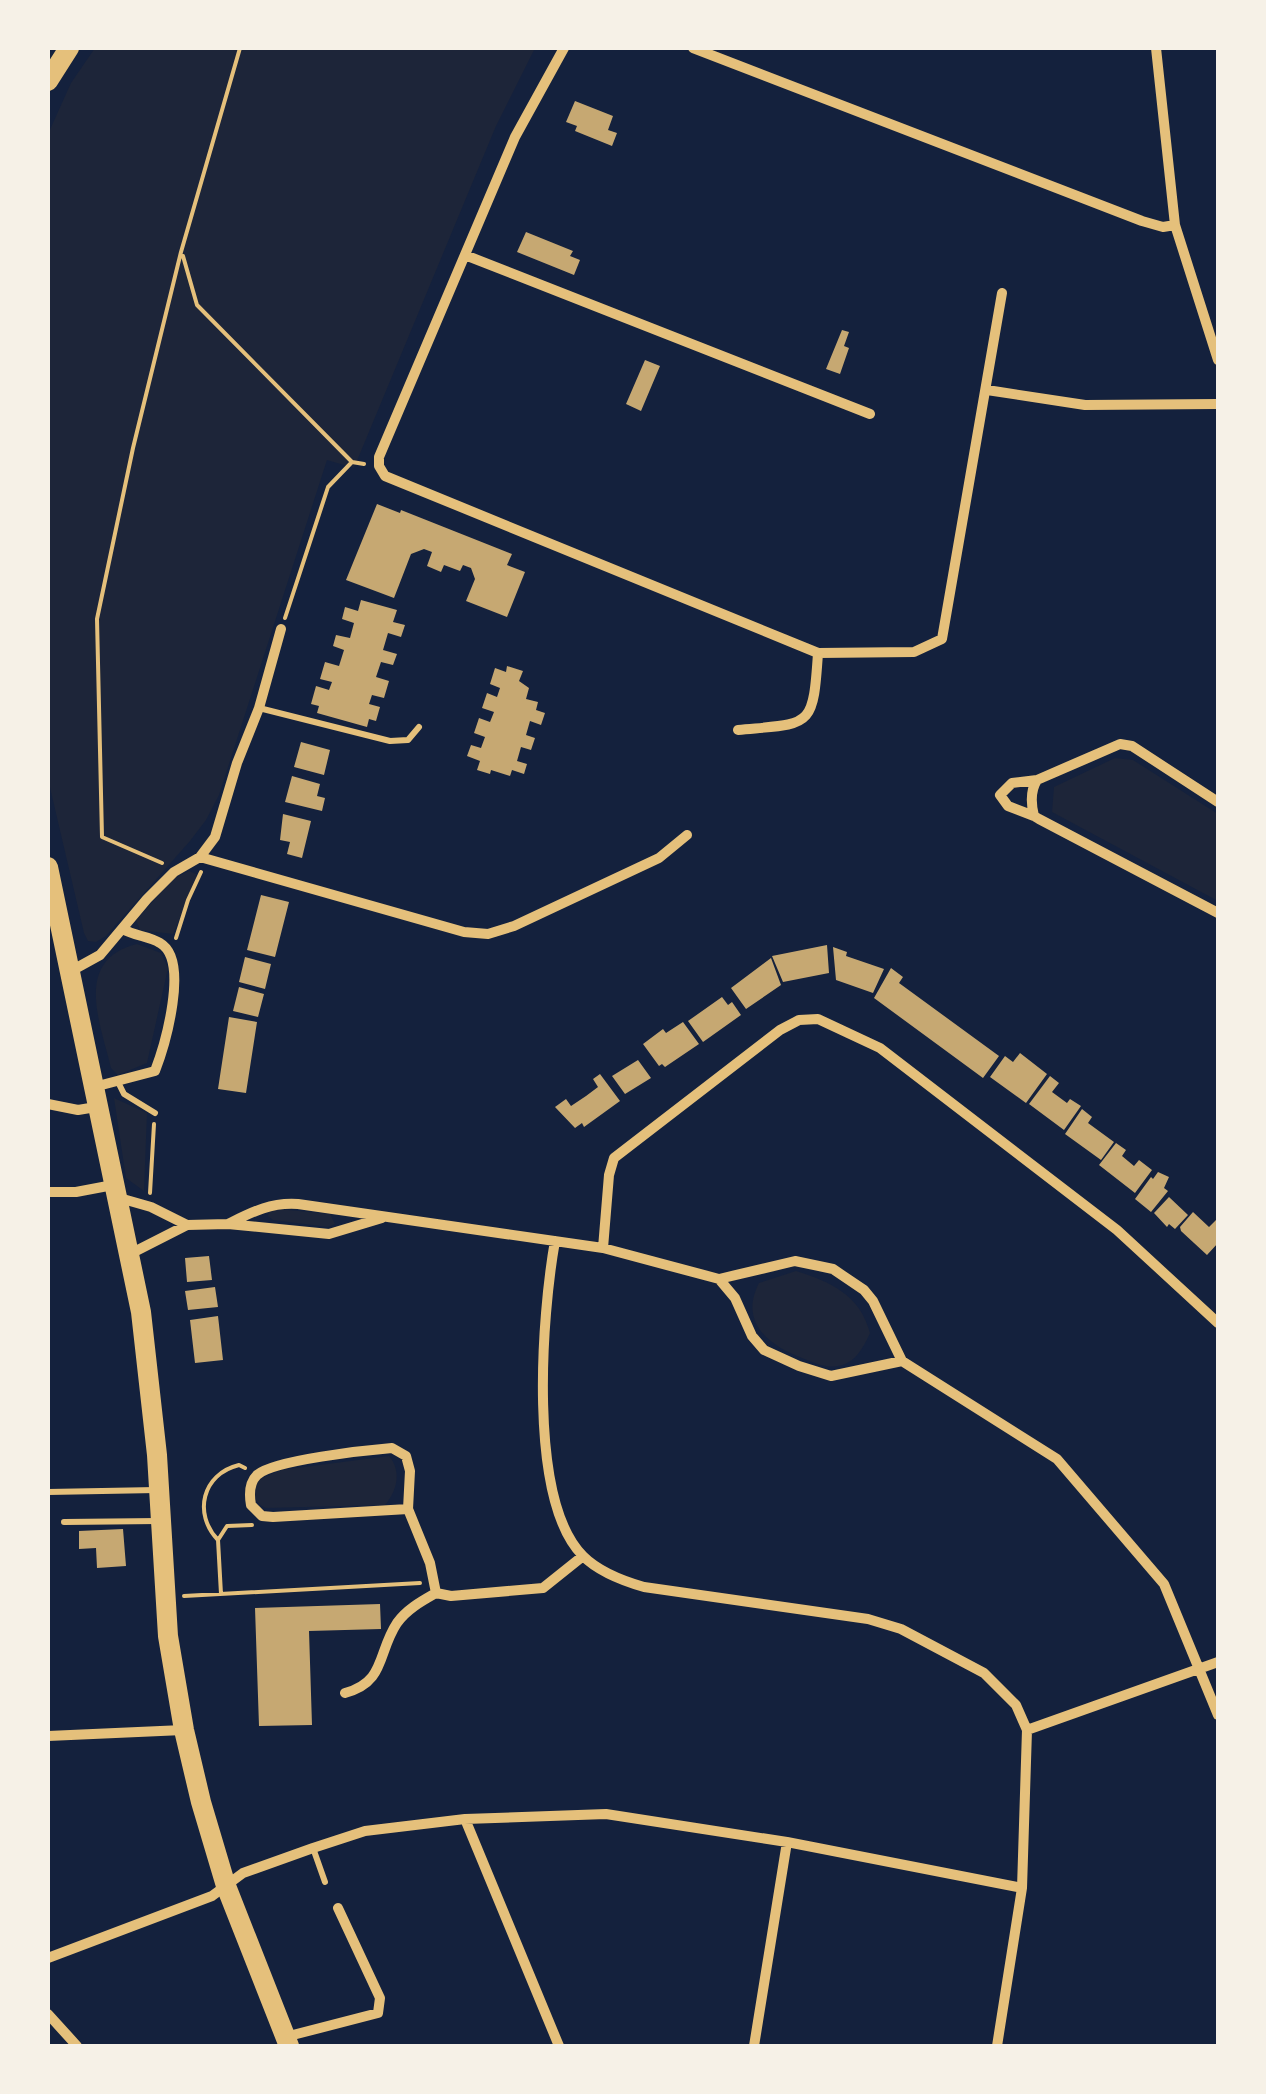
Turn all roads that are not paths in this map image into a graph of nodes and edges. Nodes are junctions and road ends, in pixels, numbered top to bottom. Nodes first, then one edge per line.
1 (69, 48) edge
2 (564, 48) edge
3 (693, 48) edge
4 (1156, 48) edge
5 (50, 74) edge
6 (1175, 225) junction
7 (465, 255) junction
8 (1002, 293) dead end
9 (1218, 360) edge
10 (987, 390) junction
11 (1218, 404) edge
12 (870, 414) dead end
13 (281, 630) road end
14 (818, 654) junction
15 (259, 708) junction
16 (419, 727) dead end
17 (738, 730) dead end
18 (1037, 780) junction
19 (1218, 802) edge
20 (1034, 816) junction
21 (687, 835) dead end
22 (203, 858) junction
23 (48, 868) edge
24 (1218, 913) edge
25 (123, 929) junction
26 (71, 972) junction
27 (118, 1082) junction
28 (94, 1097) junction
29 (48, 1104) edge
30 (155, 1113) road end
31 (114, 1191) junction
32 (48, 1192) edge
33 (388, 1217) junction
34 (228, 1224) junction
35 (187, 1225) junction
36 (555, 1241) junction
37 (602, 1248) junction
38 (129, 1255) junction
39 (718, 1279) junction
40 (1218, 1323) edge
41 (902, 1361) junction
42 (160, 1490) junction
43 (48, 1492) edge
44 (408, 1508) junction
45 (161, 1521) junction
46 (64, 1522) dead end
47 (582, 1556) junction
48 (435, 1587) junction
49 (1218, 1662) edge
50 (1201, 1669) junction
51 (345, 1692) dead end
52 (1218, 1715) edge
53 (184, 1730) junction
54 (1027, 1730) junction
55 (48, 1736) edge
56 (465, 1819) junction
57 (787, 1842) junction
58 (313, 1848) junction
59 (326, 1882) dead end
60 (226, 1886) junction
61 (1022, 1888) junction
62 (338, 1908) dead end
63 (48, 1958) edge
64 (48, 2014) edge
65 (287, 2042) edge
66 (77, 2046) edge
67 (559, 2046) edge
68 (754, 2046) edge
69 (997, 2046) edge

1 - 5 main road
2 - 7 street
3 - 6 street
4 - 6 street
6 - 9 street
7 - 12 street
7 - 14 street
8 - 10 street
10 - 11 street
10 - 14 street
13 - 15 street
14 - 17 street
15 - 16 lane
15 - 22 street
18 - 19 street
18 - 20 street
18 - 20 street
20 - 24 street
21 - 22 street
22 - 25 street
23 - 26 main road
25 - 26 street
25 - 27 street
26 - 28 main road
27 - 28 street
27 - 30 lane
28 - 29 street
28 - 31 main road
31 - 32 street
31 - 35 street
31 - 38 main road
33 - 34 street
33 - 34 street
33 - 36 street
34 - 35 street
35 - 38 street
36 - 37 street
36 - 47 street
37 - 39 street
37 - 40 street
38 - 42 main road
39 - 41 street
39 - 41 street
41 - 50 street
42 - 43 lane
42 - 45 main road
44 - 44 street
44 - 48 street
45 - 46 lane
45 - 53 main road
47 - 48 street
47 - 54 street
48 - 51 street
49 - 50 street
50 - 52 street
50 - 54 street
53 - 55 street
53 - 60 main road
54 - 61 street
56 - 57 street
56 - 58 street
56 - 67 street
57 - 61 street
57 - 68 street
58 - 59 lane
58 - 60 street
60 - 63 street
60 - 65 main road
61 - 69 street
62 - 65 street
64 - 66 street

